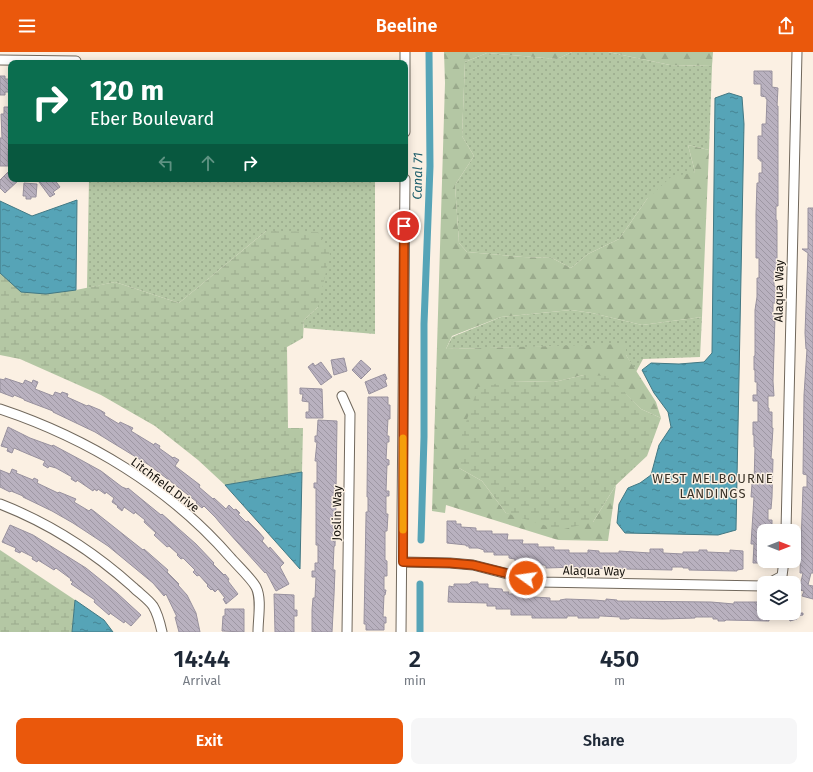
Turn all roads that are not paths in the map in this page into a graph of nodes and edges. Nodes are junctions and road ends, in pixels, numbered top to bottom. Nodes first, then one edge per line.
1 (797, 52) edge
2 (405, 182) edge
3 (342, 396) dead end
4 (0, 409) edge
5 (0, 504) edge
6 (786, 524) edge
7 (403, 562) junction
8 (757, 586) edge
9 (162, 632) edge
10 (258, 632) edge
11 (347, 632) edge
12 (401, 632) edge

1 - 6 street, Alaqua Way
2 - 7 street
3 - 11 street, Joslin Way
4 - 10 street, Litchfield Drive
5 - 9 street
7 - 8 street, Alaqua Way
7 - 12 street

